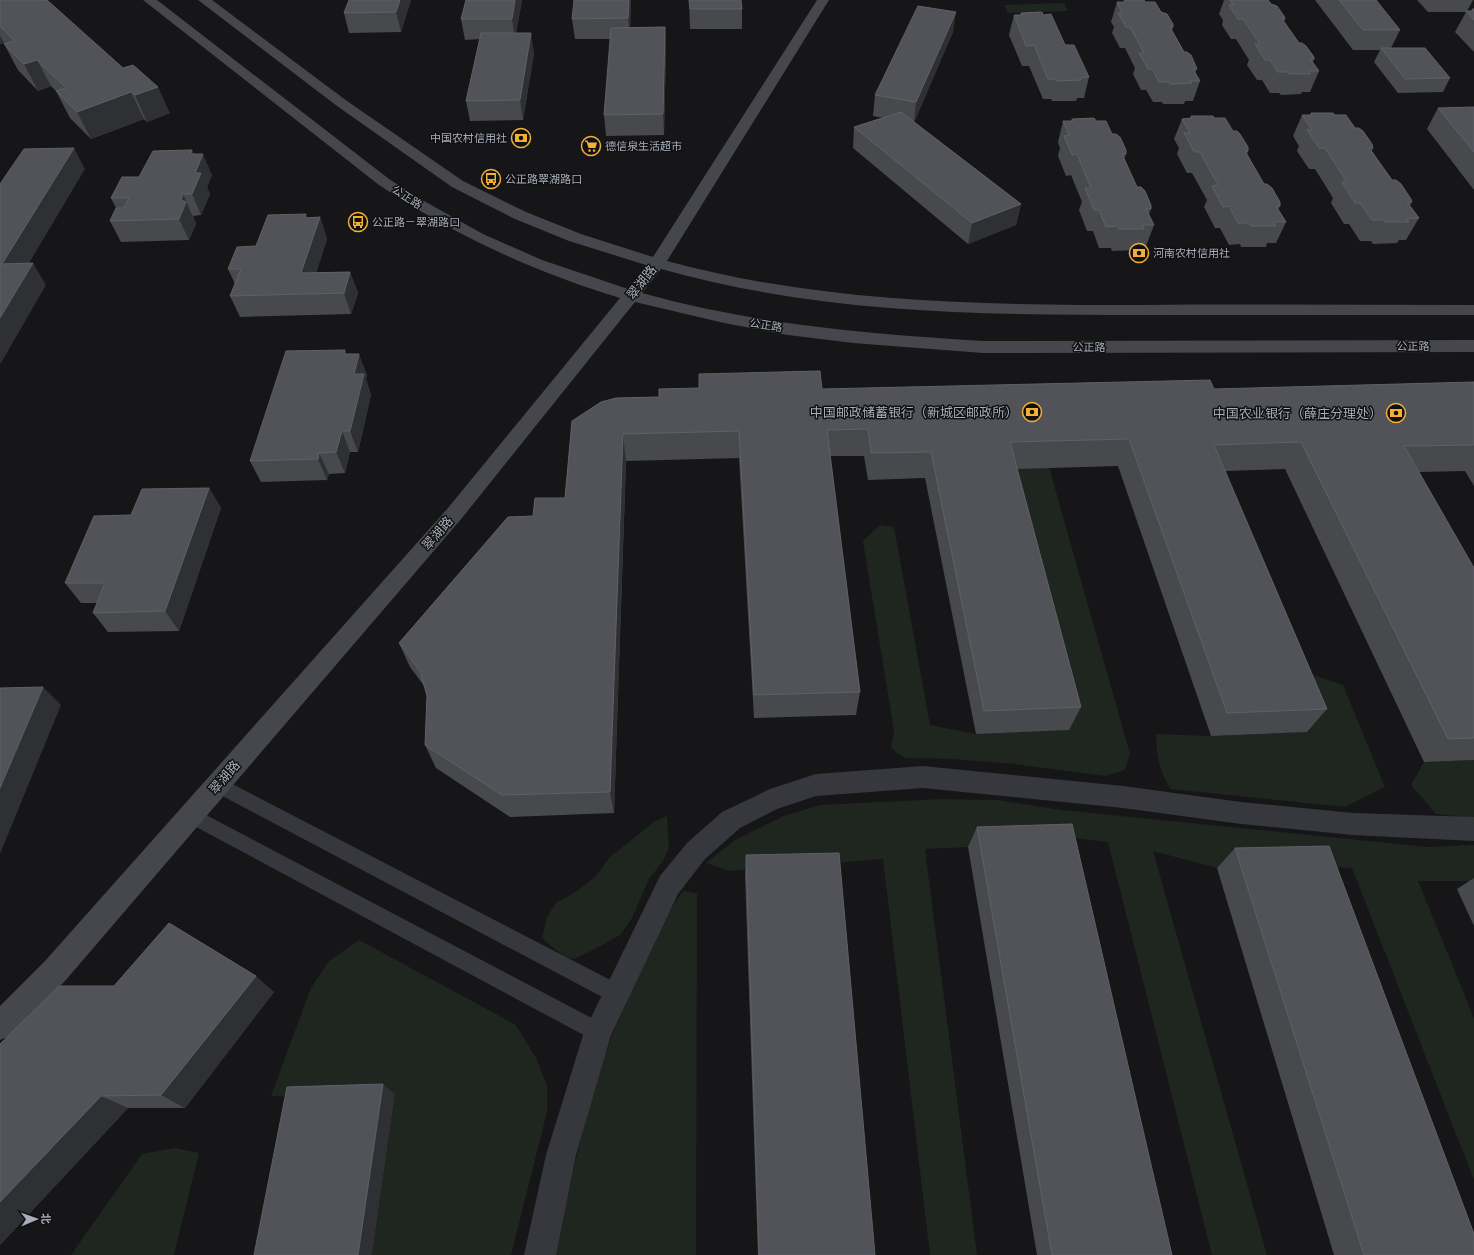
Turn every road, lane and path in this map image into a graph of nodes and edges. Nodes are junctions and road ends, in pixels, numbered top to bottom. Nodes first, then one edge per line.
1 (149, 0) edge
2 (204, 0) edge
3 (823, 0) edge
4 (656, 264) junction
5 (631, 295) junction
6 (1474, 310) edge
7 (1474, 346) edge
8 (217, 784) junction
9 (191, 815) junction
10 (1474, 829) edge
11 (615, 993) junction
12 (0, 1026) edge
13 (598, 1032) junction
14 (540, 1255) edge

1 - 5 main road, 公正路
2 - 4 main road
3 - 4 main road, 翠湖路
4 - 5 main road, 翠湖路
4 - 6 main road
5 - 7 main road, 公正路
5 - 8 main road, 翠湖路
8 - 9 main road, 翠湖路
8 - 11 lane
9 - 12 main road, 翠湖路
9 - 13 lane
10 - 11 street
11 - 13 street
13 - 14 street

